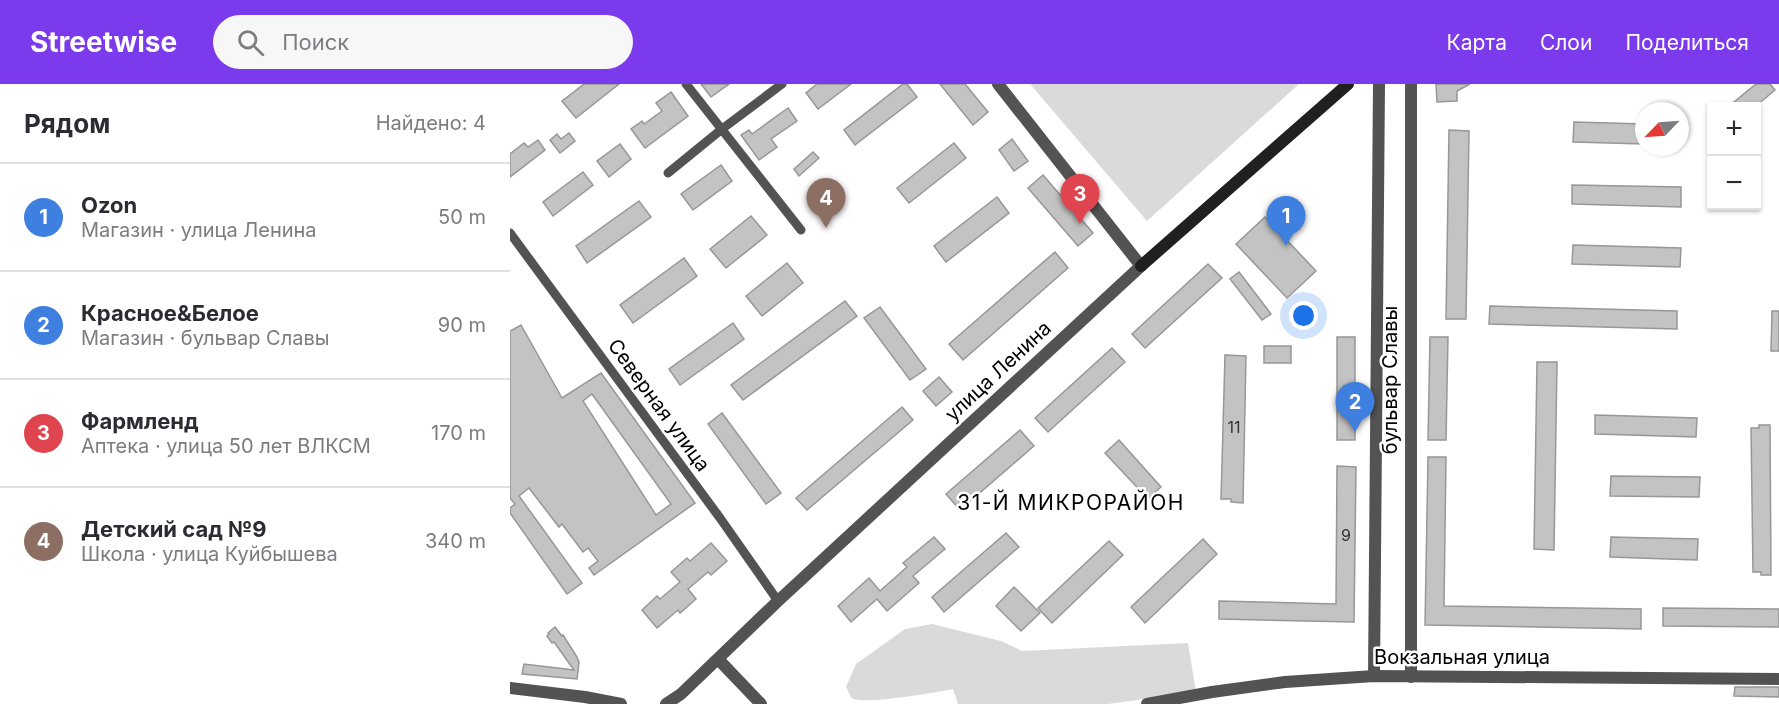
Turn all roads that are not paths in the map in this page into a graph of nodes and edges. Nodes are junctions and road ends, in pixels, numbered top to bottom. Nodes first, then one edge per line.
1 (686, 84) edge
2 (782, 84) edge
3 (998, 84) edge
4 (1347, 84) edge
5 (1379, 84) edge
6 (1410, 84) edge
7 (722, 129) junction
8 (668, 173) dead end
9 (801, 230) dead end
10 (510, 233) edge
11 (1141, 266) junction
12 (778, 601) junction
13 (718, 659) junction
14 (1374, 676) junction
15 (1411, 676) junction
16 (1779, 679) edge
17 (510, 688) edge
18 (621, 704) edge
19 (666, 704) edge
20 (761, 704) edge
21 (1148, 704) edge

1 - 7 street
2 - 7 street
3 - 11 street
4 - 11 main road, улица Ленина
5 - 14 street, бульвар Славы
6 - 15 street, бульвар Славы
7 - 8 street
7 - 9 street
10 - 12 street, Северная улица
11 - 12 street, улица Ленина
12 - 13 street, улица Ленина
13 - 19 street, улица Ленина
13 - 20 street
14 - 15 street, Вокзальная улица
14 - 21 street, Вокзальная улица
15 - 16 street, Вокзальная улица
17 - 18 street

